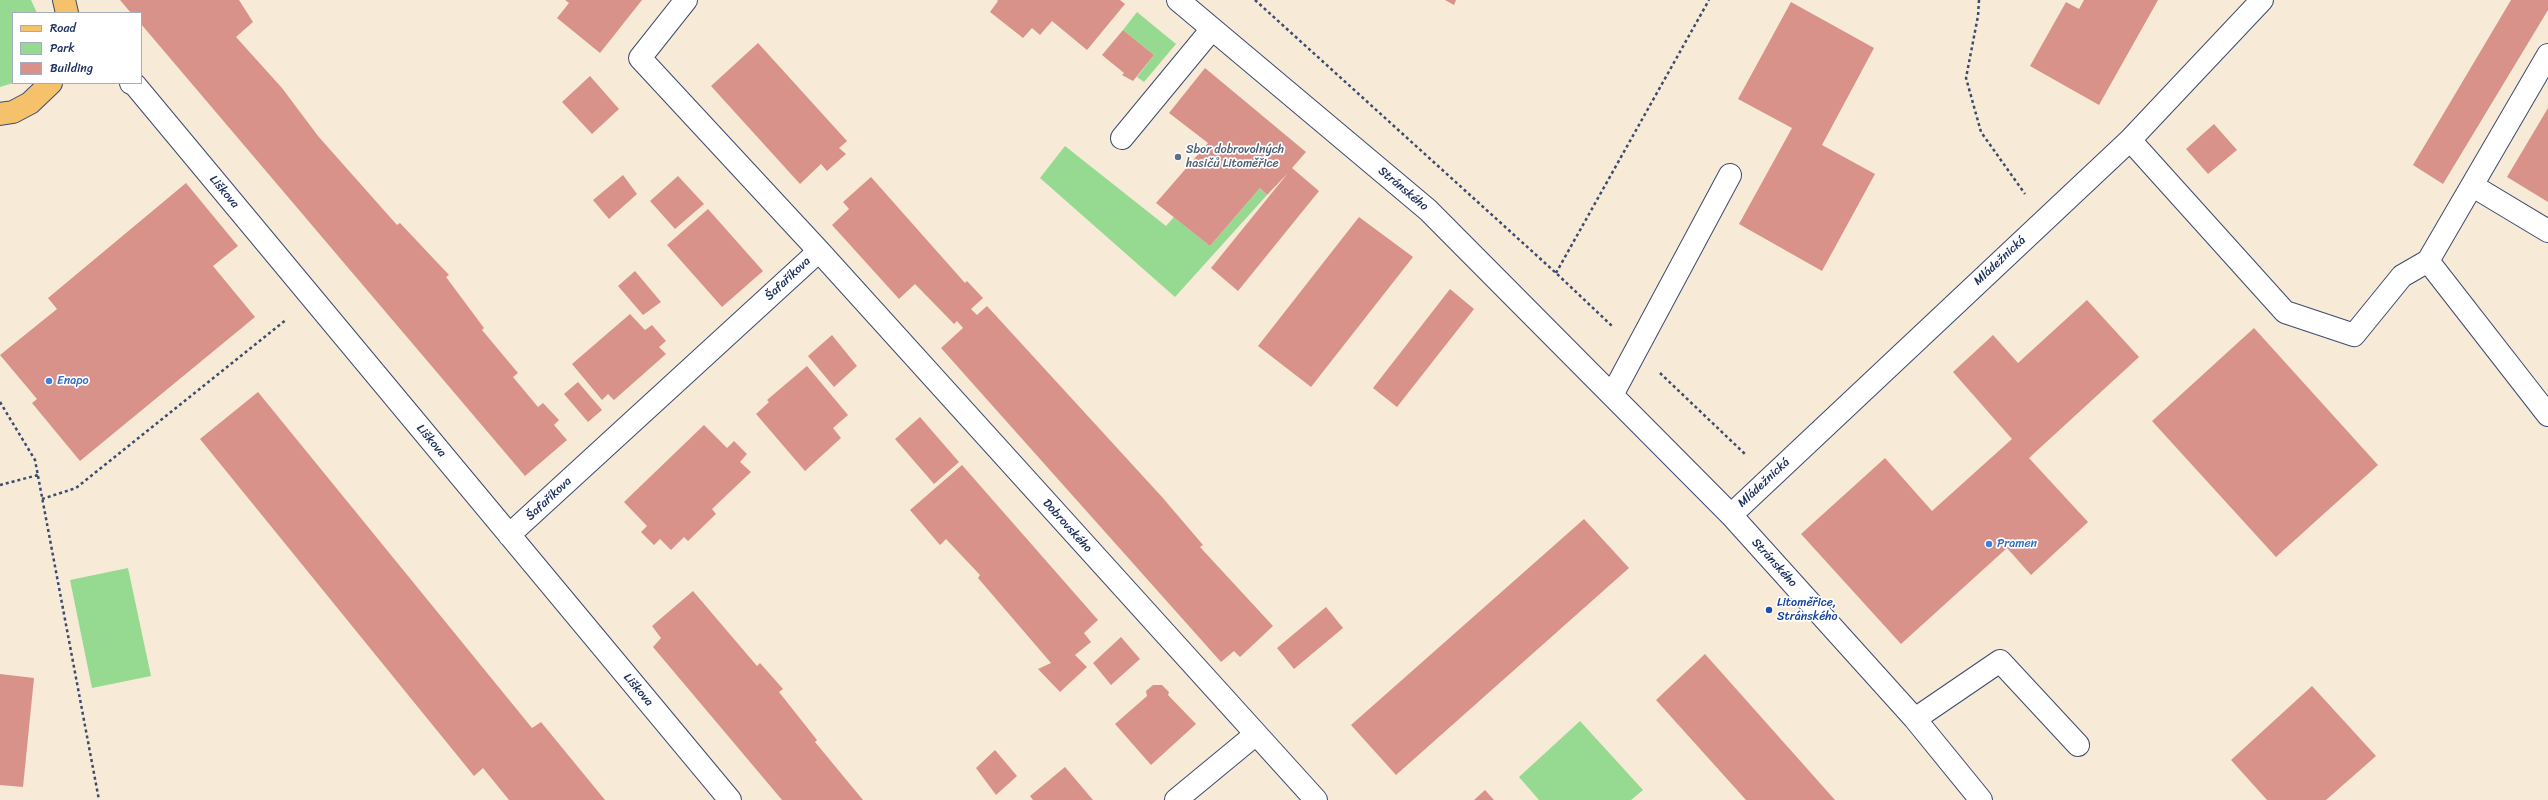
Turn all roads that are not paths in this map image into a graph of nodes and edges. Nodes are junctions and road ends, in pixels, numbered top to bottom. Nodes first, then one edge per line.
1 (64, 0) edge
2 (686, 0) edge
3 (1178, 0) edge
4 (2262, 0) edge
5 (67, 12) edge
6 (1212, 29) junction
7 (2548, 55) edge
8 (50, 84) edge
9 (134, 84) edge
10 (0, 114) edge
11 (1122, 138) dead end
12 (2130, 140) junction
13 (1730, 175) dead end
14 (2473, 186) junction
15 (2548, 230) edge
16 (819, 251) junction
17 (2428, 261) junction
18 (1612, 395) junction
19 (2548, 414) edge
20 (1731, 515) junction
21 (509, 536) junction
22 (1914, 719) junction
23 (1256, 734) junction
24 (2078, 745) dead end
25 (1975, 798) edge
26 (730, 800) edge
27 (1176, 800) edge
28 (1316, 800) edge

1 - 5 main road
2 - 16 street, Šafaříkova
3 - 6 street, Stránského
4 - 12 street, Mládežnická
6 - 11 street
6 - 18 street, Stránského
7 - 14 street
8 - 10 main road
9 - 21 street, Liškova
12 - 17 street
12 - 20 street, Mládežnická
13 - 18 street
14 - 15 street
14 - 17 street
16 - 21 street, Šafaříkova
16 - 23 street, Dobrovského
17 - 19 street
18 - 20 street, Stránského
20 - 22 street, Stránského
21 - 26 street, Liškova
22 - 24 street
22 - 25 street, Stránského
23 - 27 street
23 - 28 street, Dobrovského

